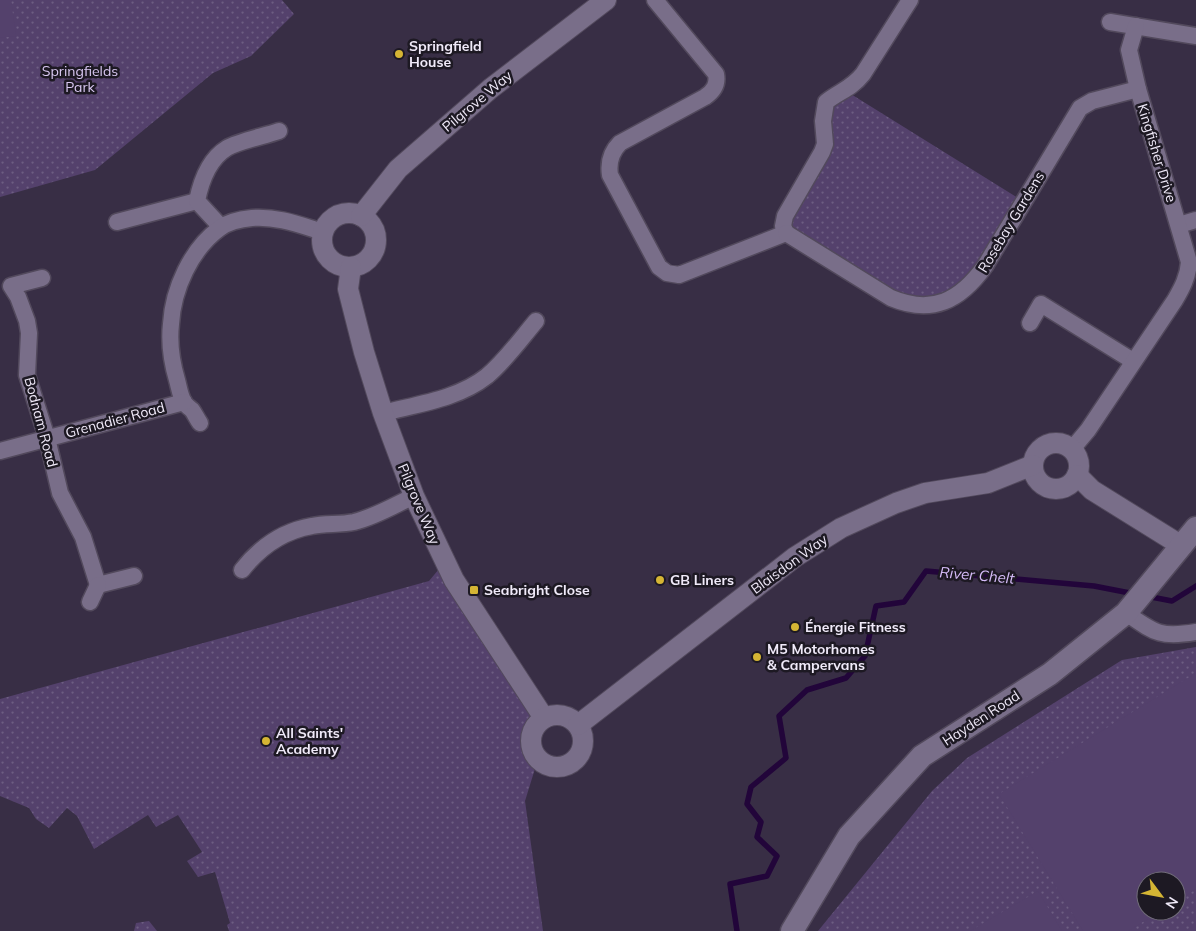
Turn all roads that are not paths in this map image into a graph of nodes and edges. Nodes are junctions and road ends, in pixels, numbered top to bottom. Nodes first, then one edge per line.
1 (606, 0) edge
2 (655, 0) edge
3 (910, 0) edge
4 (1110, 22) dead end
5 (1136, 26) junction
6 (1196, 36) edge
7 (1138, 89) junction
8 (279, 131) dead end
9 (197, 201) junction
10 (361, 216) junction
11 (1196, 220) edge
12 (117, 222) dead end
13 (1179, 225) junction
14 (221, 227) junction
15 (323, 232) junction
16 (786, 233) junction
17 (351, 267) junction
18 (42, 278) dead end
19 (1191, 284) edge
20 (536, 322) dead end
21 (1030, 323) dead end
22 (1133, 361) junction
23 (184, 402) junction
24 (383, 413) junction
25 (200, 423) dead end
26 (47, 438) junction
27 (1072, 449) junction
28 (0, 451) edge
29 (1033, 465) junction
30 (1077, 475) junction
31 (414, 496) junction
32 (1189, 537) edge
33 (242, 570) dead end
34 (134, 576) dead end
35 (98, 585) junction
36 (90, 602) dead end
37 (1130, 610) junction
38 (1196, 632) edge
39 (544, 718) junction
40 (578, 725) junction
41 (792, 931) edge

1 - 10 street, Pilgrove Way
2 - 16 street
3 - 16 street
4 - 5 street
5 - 6 street
5 - 7 street, Kingfisher Drive
7 - 13 street, Kingfisher Drive
7 - 16 street, Rosebay Gardens
8 - 9 street
9 - 12 street
9 - 14 street
10 - 15 street
10 - 17 street
11 - 13 street
13 - 19 street, Kingfisher Drive
14 - 15 street, Grenadier Road
14 - 23 street, Grenadier Road
15 - 17 street
17 - 24 street, Pilgrove Way
18 - 26 street, Bodnam Road
19 - 22 street, Kingfisher Drive
20 - 24 street
21 - 22 street
22 - 27 street, Kingfisher Drive
23 - 25 street, Grenadier Road
23 - 26 street, Grenadier Road
24 - 31 street, Pilgrove Way
26 - 28 street, Grenadier Road
26 - 35 street, Bodnam Road
27 - 29 street
27 - 30 street
29 - 30 street
29 - 40 street, Blaisdon Way
30 - 32 street
31 - 33 street
31 - 39 street, Pilgrove Way
32 - 37 main road, Hayden Road
34 - 35 street
35 - 36 street
37 - 38 street
37 - 41 main road, Hayden Road
39 - 40 street
39 - 40 street

